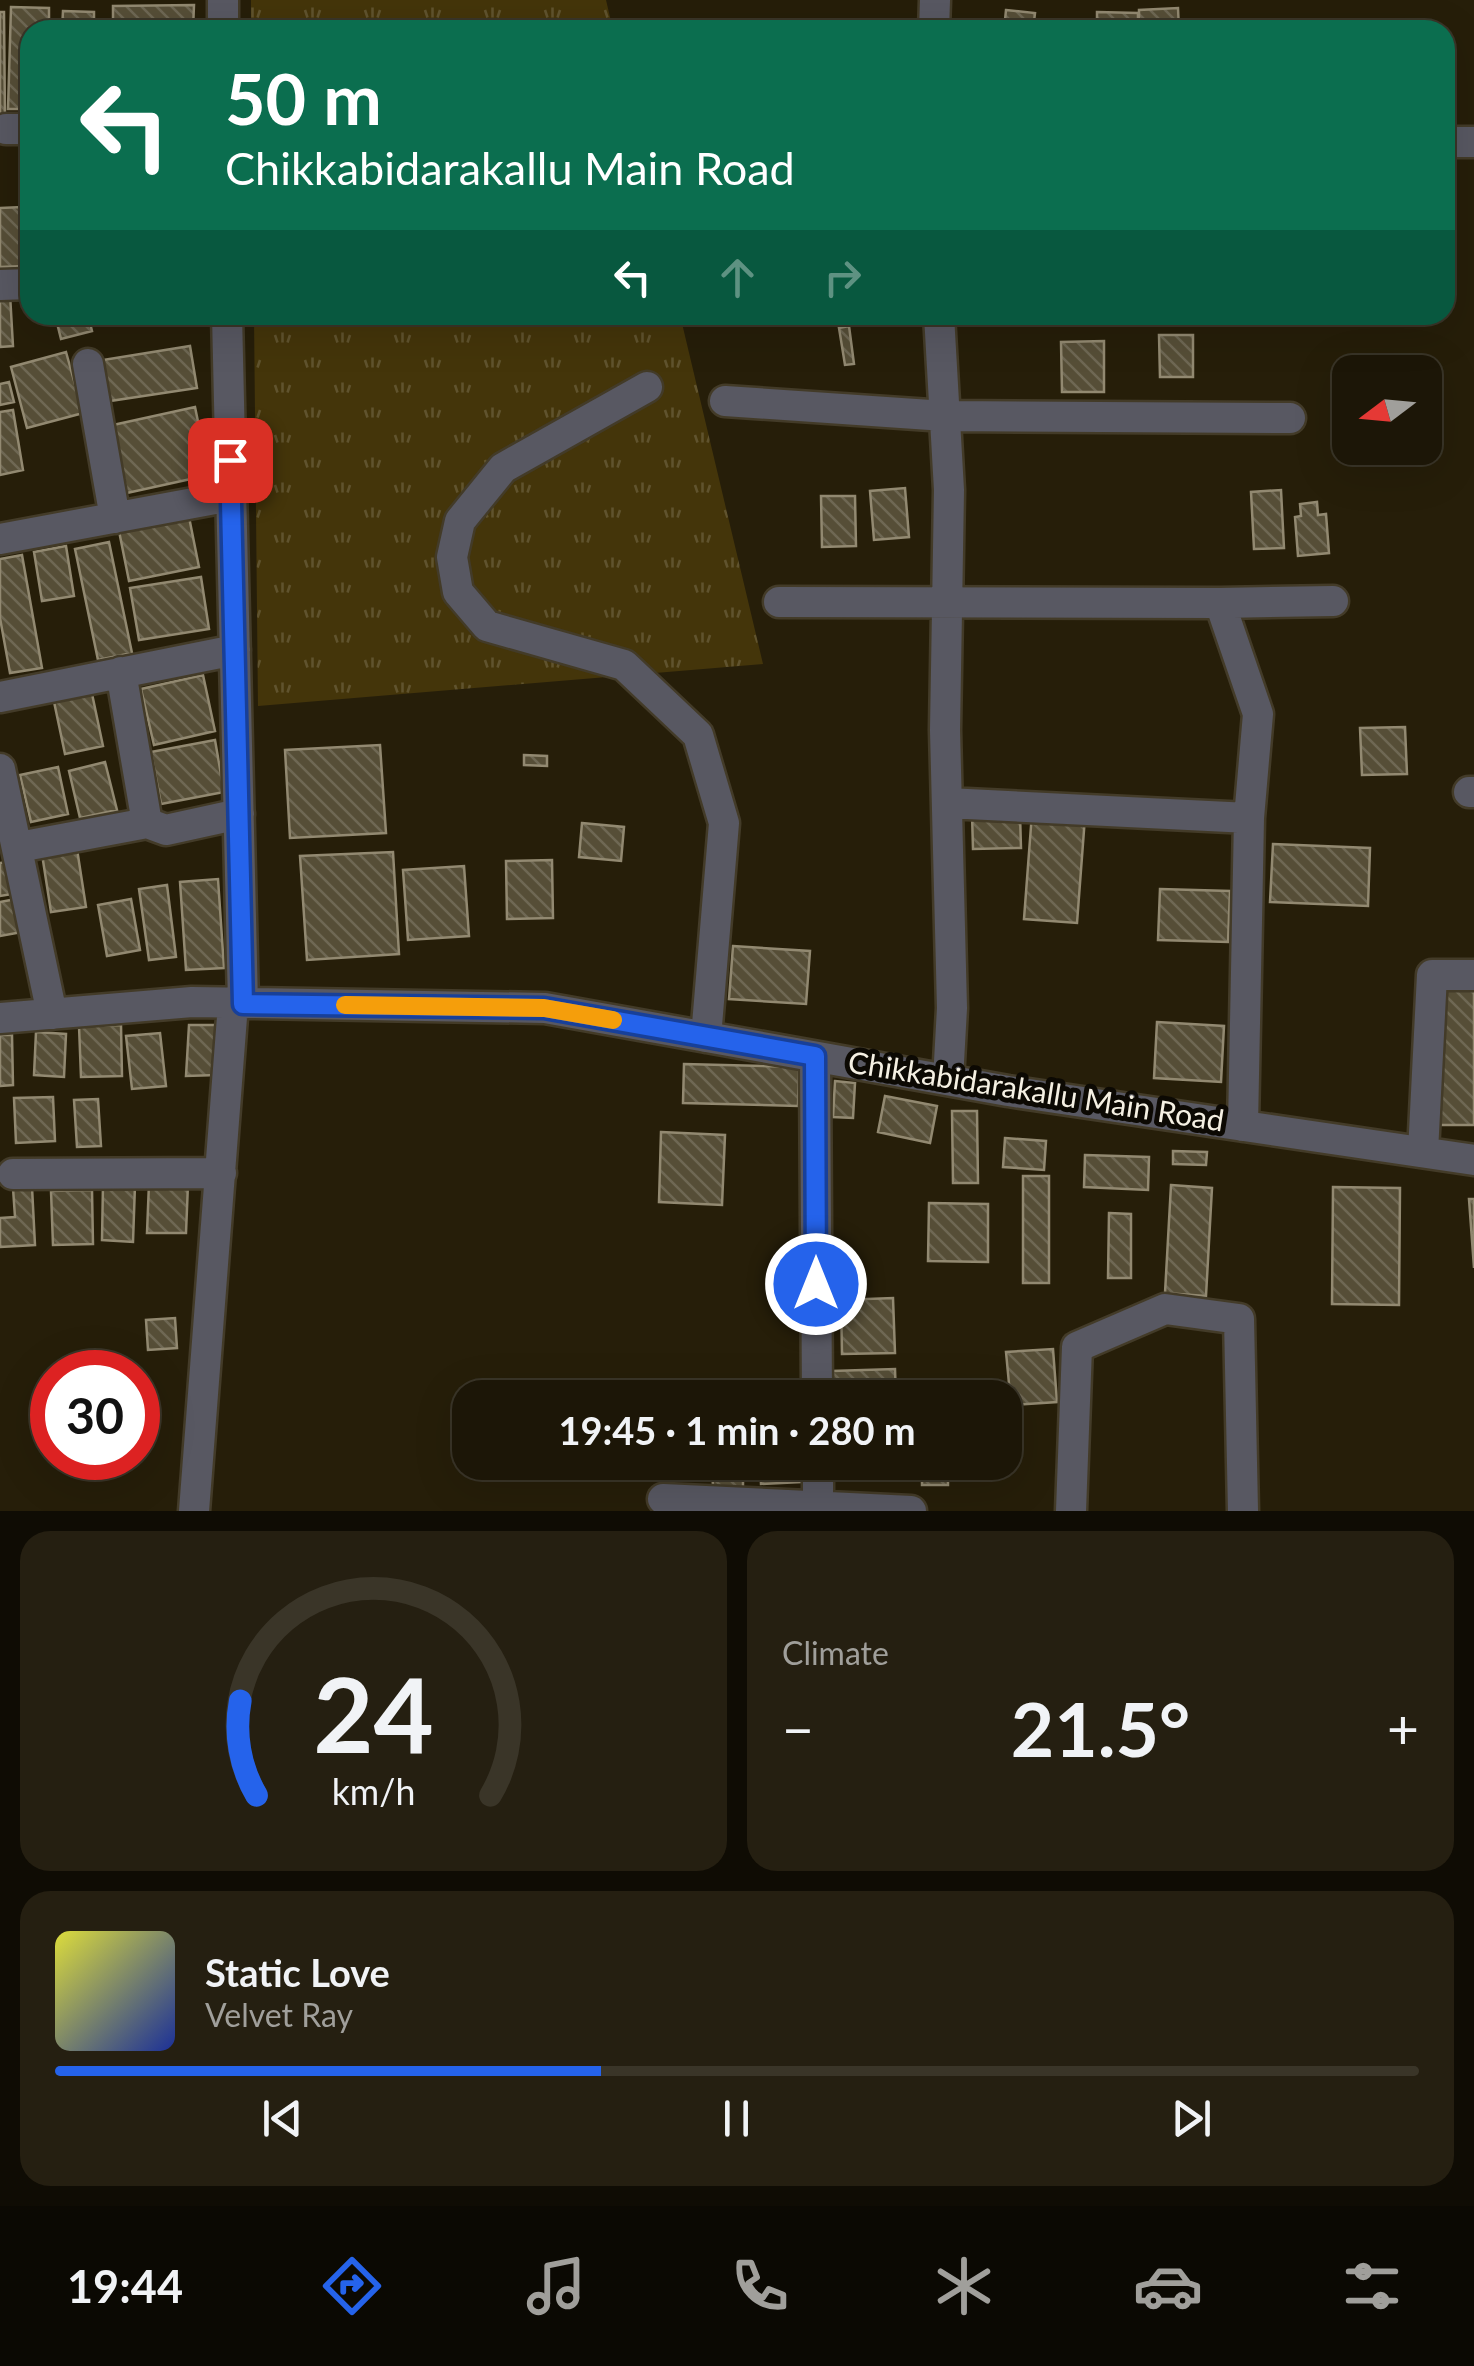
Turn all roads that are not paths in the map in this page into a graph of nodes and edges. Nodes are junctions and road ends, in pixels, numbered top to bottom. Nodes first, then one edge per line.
1 (227, 325) edge
2 (940, 325) edge
3 (88, 364) dead end
4 (647, 387) dead end
5 (725, 401) dead end
6 (945, 416) junction
7 (1290, 418) dead end
8 (232, 496) junction
9 (115, 518) junction
10 (0, 539) edge
11 (1333, 600) dead end
12 (779, 602) dead end
13 (1220, 603) junction
14 (947, 605) junction
15 (236, 650) junction
16 (121, 672) junction
17 (0, 697) edge
18 (0, 769) edge
19 (947, 803) junction
20 (239, 814) junction
21 (1250, 818) junction
22 (147, 823) junction
23 (11, 836) edge
24 (1474, 974) edge
25 (238, 1004) junction
26 (52, 1014) junction
27 (0, 1018) edge
28 (706, 1037) junction
29 (815, 1056) junction
30 (948, 1080) junction
31 (1243, 1126) junction
32 (1423, 1152) junction
33 (1474, 1160) edge
34 (13, 1174) dead end
35 (220, 1174) junction
36 (818, 1380) edge
37 (818, 1480) edge
38 (663, 1498) dead end
39 (818, 1508) edge
40 (194, 1511) edge
41 (911, 1511) edge
42 (1072, 1511) edge
43 (1243, 1511) edge

1 - 8 street
2 - 6 street
3 - 9 street
4 - 28 street
5 - 6 street
6 - 7 street
6 - 14 street
8 - 9 street
8 - 15 street
9 - 10 street
11 - 13 street
12 - 14 street
13 - 14 street
13 - 21 street
14 - 19 street
15 - 16 street
15 - 20 street
16 - 17 street
16 - 22 street
18 - 23 street
19 - 21 street
19 - 30 street
20 - 22 street
20 - 25 street
21 - 31 street
22 - 23 street
23 - 26 street
24 - 32 street
25 - 26 street, Chikkabidarakallu Main Road
25 - 28 street, Chikkabidarakallu Main Road
25 - 35 street
26 - 27 street, Chikkabidarakallu Main Road
28 - 29 street, Chikkabidarakallu Main Road
29 - 30 street, Chikkabidarakallu Main Road
29 - 36 street
30 - 31 street, Chikkabidarakallu Main Road
31 - 32 street, Chikkabidarakallu Main Road
32 - 33 street, Chikkabidarakallu Main Road
34 - 35 street
35 - 40 street
37 - 39 street
38 - 39 street
39 - 41 street
42 - 43 street

